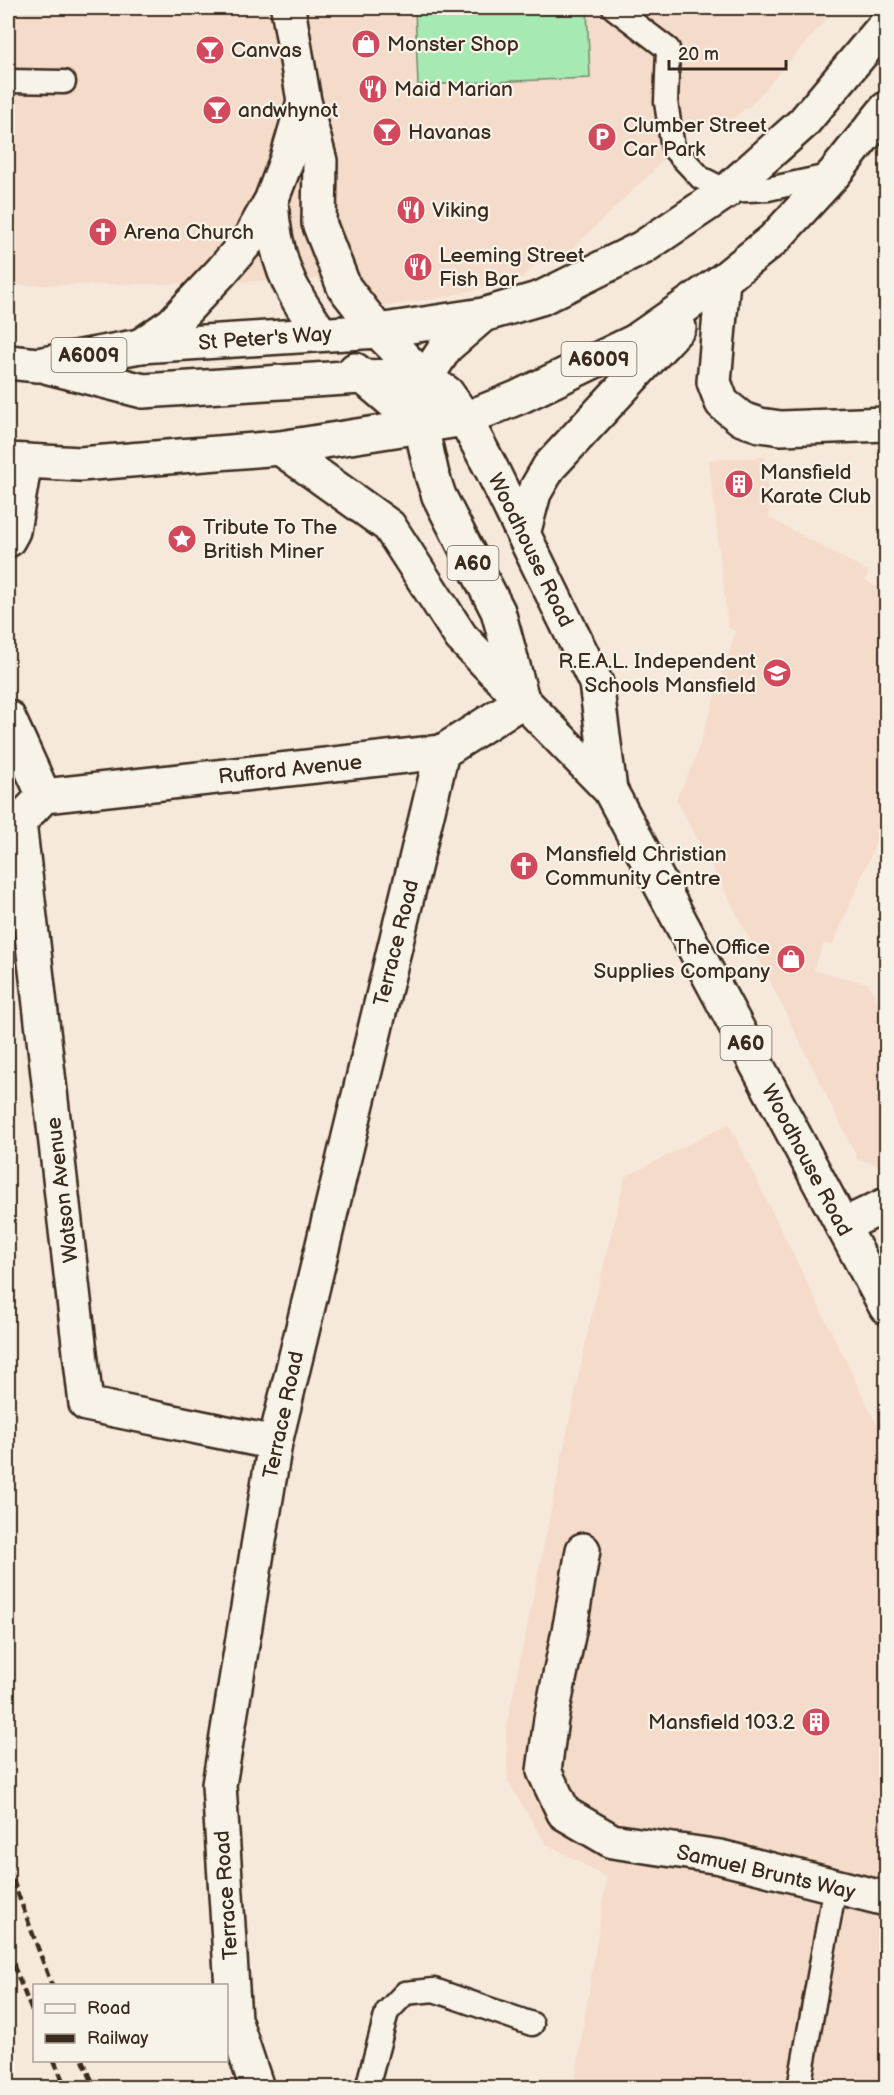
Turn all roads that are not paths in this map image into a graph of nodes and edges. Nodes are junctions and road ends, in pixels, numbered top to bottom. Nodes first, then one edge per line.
1 (288, 8) edge
2 (614, 8) edge
3 (886, 24) edge
4 (8, 81) edge
5 (64, 82) dead end
6 (304, 101) junction
7 (886, 109) edge
8 (833, 175) junction
9 (727, 191) junction
10 (271, 201) junction
11 (723, 280) junction
12 (483, 315) junction
13 (378, 331) junction
14 (321, 334) junction
15 (140, 346) junction
16 (23, 363) edge
17 (361, 377) junction
18 (425, 379) junction
19 (8, 388) edge
20 (465, 418) junction
21 (886, 424) edge
22 (421, 426) junction
23 (280, 448) junction
24 (13, 453) edge
25 (523, 534) junction
26 (8, 540) edge
27 (522, 701) junction
28 (8, 717) edge
29 (442, 752) junction
30 (610, 790) junction
31 (44, 796) junction
32 (886, 1205) edge
33 (842, 1226) junction
34 (886, 1307) edge
35 (274, 1443) junction
36 (583, 1550) dead end
37 (835, 1886) junction
38 (886, 1899) edge
39 (532, 2024) dead end
40 (257, 2088) edge
41 (367, 2088) edge
42 (799, 2088) edge

1 - 6 main road, Woodhouse Road
2 - 9 lane
3 - 9 main road, A6009
4 - 5 lane
6 - 10 main road
6 - 13 main road, Woodhouse Road
7 - 8 main road, A6009
8 - 9 lane
8 - 11 main road, A6009
9 - 12 main road, St Peter's Way / A6009
10 - 14 main road
10 - 15 main road
11 - 20 main road, A6009
11 - 21 main road
11 - 25 main road
12 - 13 main road, St Peter's Way / A6009
12 - 18 main road
13 - 14 main road, St Peter's Way / A6009
13 - 18 main road, Woodhouse Road
14 - 15 main road, St Peter's Way / A6009
14 - 17 main road
15 - 16 main road, St Peter's Way / A6009
16 - 17 main road
16 - 19 main road
17 - 18 main road
17 - 22 main road
18 - 20 main road, Woodhouse Road
18 - 22 main road, Woodhouse Road
20 - 22 main road, A6009
20 - 25 main road, Woodhouse Road / A60
22 - 23 main road, A6009
22 - 27 main road, Woodhouse Road / A60
23 - 24 main road, A6009
23 - 27 main road
24 - 26 main road
25 - 30 main road, Woodhouse Road / A60
27 - 29 main road, Rufford Avenue
27 - 30 main road, Woodhouse Road / A60
28 - 31 main road
29 - 31 main road, Rufford Avenue
29 - 35 main road, Terrace Road
30 - 33 main road, Woodhouse Road / A60
31 - 35 main road, Watson Avenue
32 - 33 main road
33 - 34 main road, Woodhouse Road / A60
35 - 40 main road, Terrace Road
36 - 37 main road, Samuel Brunts Way
37 - 38 main road, Samuel Brunts Way
37 - 42 lane
39 - 41 lane

